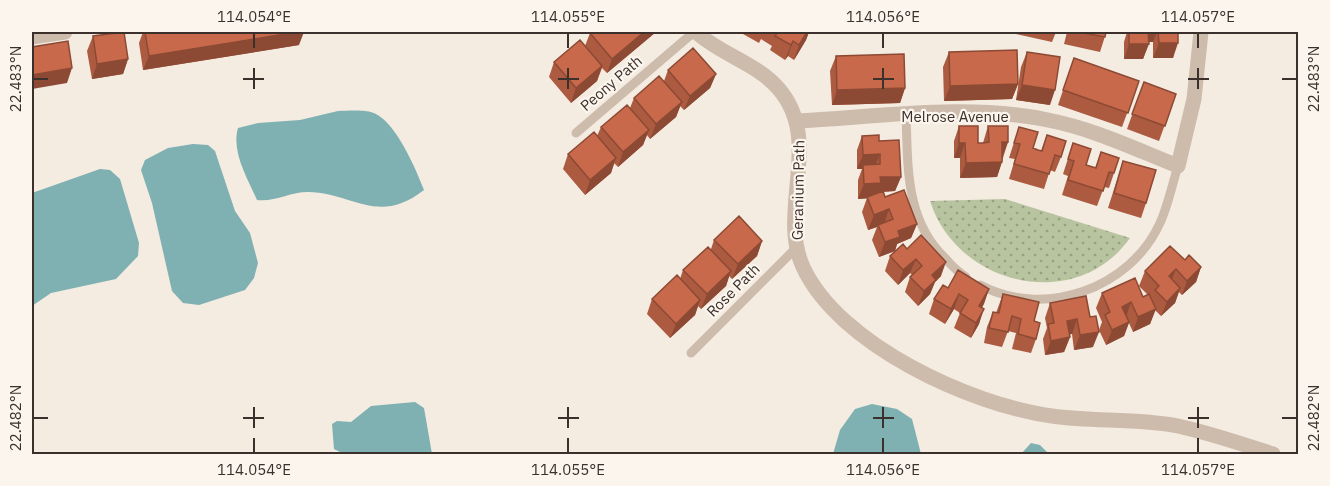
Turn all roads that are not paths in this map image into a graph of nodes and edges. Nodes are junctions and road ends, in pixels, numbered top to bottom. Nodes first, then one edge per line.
1 (65, 32) edge
2 (695, 32) edge
3 (1201, 32) edge
4 (32, 37) edge
5 (906, 116) junction
6 (796, 121) junction
7 (576, 133) dead end
8 (1178, 166) junction
9 (797, 247) junction
10 (691, 353) dead end
11 (1273, 454) edge

1 - 4 street
2 - 6 street, Geranium Path
2 - 7 lane, Peony Path
3 - 8 street
5 - 6 street, Melrose Avenue
5 - 8 street, Melrose Avenue
5 - 8 lane
6 - 9 street, Geranium Path
9 - 10 lane, Rose Path
9 - 11 street, Geranium Path

